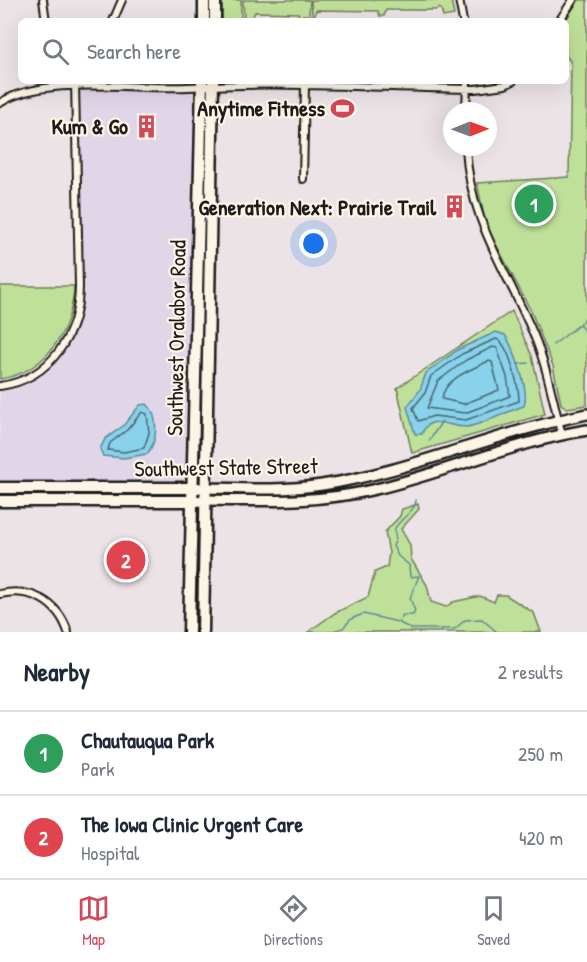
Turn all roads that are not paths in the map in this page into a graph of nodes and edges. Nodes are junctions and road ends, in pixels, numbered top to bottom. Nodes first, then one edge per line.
1 (43, 0) edge
2 (122, 0) edge
3 (204, 0) edge
4 (215, 0) edge
5 (459, 0) edge
6 (573, 0) edge
7 (46, 18) edge
8 (114, 18) edge
9 (204, 18) edge
10 (215, 18) edge
11 (463, 18) edge
12 (561, 18) edge
13 (76, 84) edge
14 (203, 84) edge
15 (207, 84) edge
16 (207, 84) edge
17 (232, 84) edge
18 (467, 84) edge
19 (504, 84) edge
20 (305, 87) junction
21 (467, 89) junction
22 (466, 102) edge
23 (0, 103) edge
24 (467, 156) edge
25 (303, 178) dead end
26 (0, 386) edge
27 (587, 414) edge
28 (558, 420) junction
29 (587, 430) edge
30 (562, 435) junction
31 (0, 488) edge
32 (192, 488) junction
33 (208, 488) junction
34 (207, 500) junction
35 (0, 501) edge
36 (192, 501) junction
37 (0, 594) edge
38 (68, 632) edge
39 (189, 632) edge
40 (203, 632) edge

1 - 7 street
2 - 8 street
3 - 9 main road
4 - 10 main road
5 - 11 street
6 - 12 street
13 - 14 street
13 - 23 street
13 - 26 street
15 - 32 main road, Southwest Oralabor Road
16 - 33 main road, Southwest Oralabor Road
17 - 20 street
18 - 21 street
19 - 21 street
20 - 21 street
20 - 25 street
21 - 22 street
24 - 28 street
27 - 28 main road, Southwest State Street
28 - 30 street
28 - 33 main road, Southwest State Street
29 - 30 main road, Southwest State Street
30 - 34 main road, Southwest State Street
31 - 32 main road, Southwest State Street
32 - 33 main road, Southwest State Street
32 - 36 main road, Southwest Oralabor Road
33 - 34 main road, Southwest Oralabor Road
34 - 36 main road, Southwest State Street
34 - 40 main road, Southwest Oralabor Road
35 - 36 main road, Southwest State Street
36 - 39 main road, Southwest Oralabor Road
37 - 38 street

